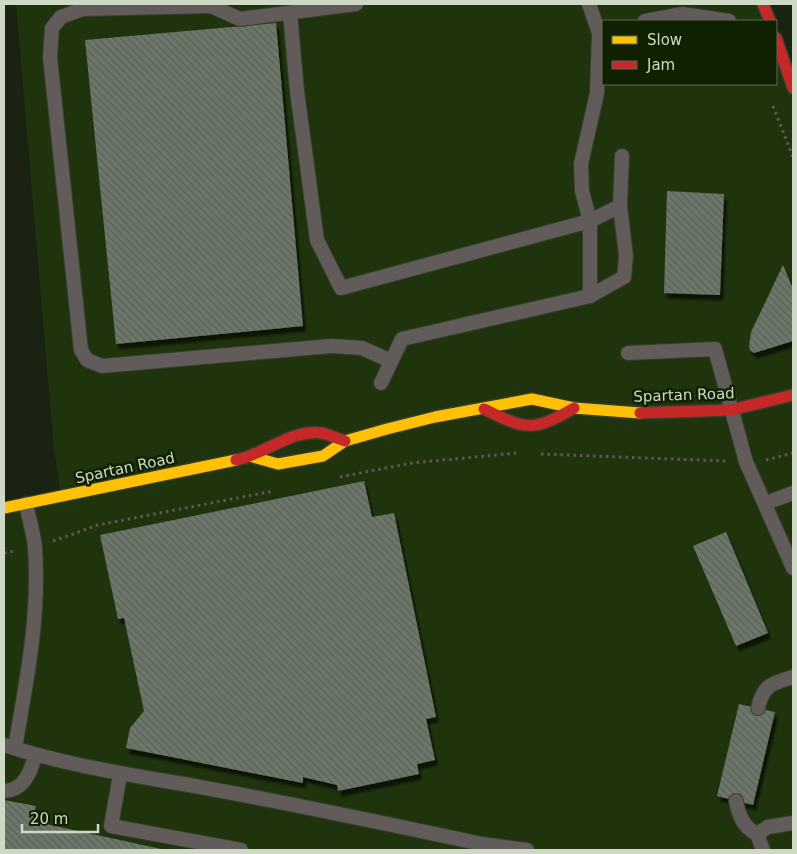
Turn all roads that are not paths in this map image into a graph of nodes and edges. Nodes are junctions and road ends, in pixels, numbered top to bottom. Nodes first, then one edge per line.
1 (356, 4) edge
2 (589, 4) edge
3 (763, 4) edge
4 (684, 9) edge
5 (290, 13) junction
6 (648, 20) edge
7 (725, 20) edge
8 (770, 20) edge
9 (601, 32) edge
10 (777, 42) edge
11 (793, 88) edge
12 (622, 156) dead end
13 (620, 206) junction
14 (590, 221) junction
15 (590, 296) junction
16 (628, 353) dead end
17 (391, 361) junction
18 (381, 382) dead end
19 (793, 395) edge
20 (574, 408) junction
21 (484, 410) junction
22 (731, 410) junction
23 (345, 441) junction
24 (253, 457) junction
25 (793, 493) edge
26 (766, 503) junction
27 (26, 504) junction
28 (4, 508) edge
29 (793, 568) edge
30 (793, 677) edge
31 (758, 708) dead end
32 (9, 747) edge
33 (35, 755) junction
34 (120, 775) junction
35 (4, 790) edge
36 (736, 801) dead end
37 (793, 823) edge
38 (757, 834) junction
39 (482, 847) edge
40 (241, 850) edge
41 (527, 850) edge
42 (763, 850) edge

1 - 5 lane
2 - 9 lane
3 - 8 street
4 - 6 lane
4 - 7 lane
5 - 14 lane
5 - 17 lane
9 - 14 lane
10 - 11 street
12 - 13 lane
13 - 14 lane
13 - 15 lane
14 - 15 lane
15 - 17 lane
16 - 22 lane
17 - 18 lane
19 - 22 street, Spartan Road
20 - 21 street, Spartan Road
20 - 21 street
20 - 22 street, Spartan Road
21 - 23 street, Spartan Road
22 - 26 lane
23 - 24 street, Spartan Road
23 - 24 street, Spartan Road
24 - 27 street, Spartan Road
25 - 26 lane
26 - 29 lane
27 - 28 street, Spartan Road
27 - 32 lane
30 - 31 lane
32 - 33 lane
33 - 34 lane
33 - 35 lane
34 - 39 lane
34 - 40 lane
36 - 38 lane
37 - 38 lane
38 - 42 lane
39 - 41 lane

